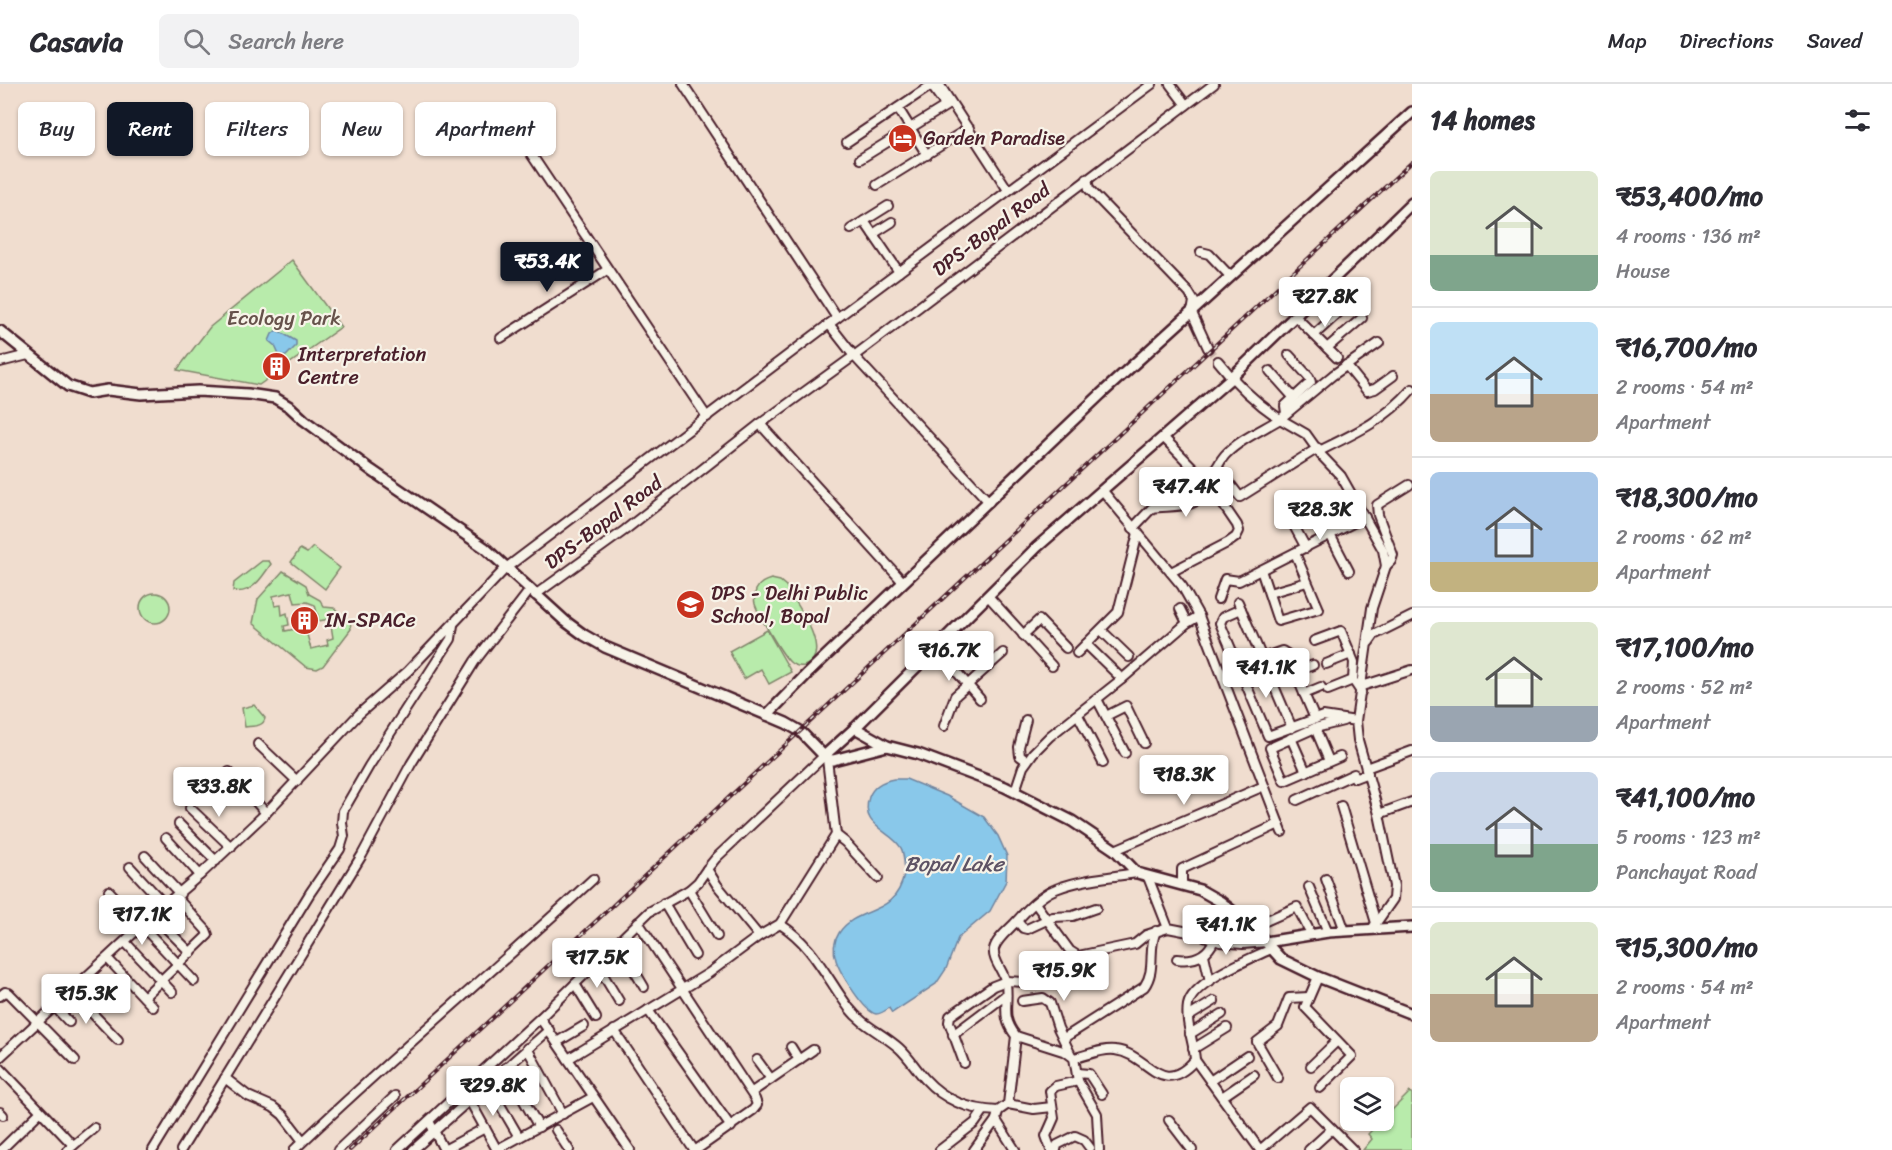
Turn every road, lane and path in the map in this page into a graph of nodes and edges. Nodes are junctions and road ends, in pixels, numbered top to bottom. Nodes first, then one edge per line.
1 (683, 84) edge
2 (934, 84) edge
3 (1152, 84) edge
4 (1170, 84) edge
5 (1214, 84) edge
6 (1186, 105) junction
7 (898, 108) junction
8 (1412, 112) edge
9 (910, 128) junction
10 (969, 128) junction
11 (847, 142) dead end
12 (927, 155) junction
13 (532, 156) edge
14 (861, 159) dead end
15 (1087, 179) junction
16 (877, 185) dead end
17 (1008, 190) junction
18 (1412, 203) edge
19 (888, 206) dead end
20 (864, 221) junction
21 (892, 222) dead end
22 (851, 229) dead end
23 (873, 234) junction
24 (1201, 252) dead end
25 (607, 270) junction
26 (898, 272) junction
27 (1230, 276) junction
28 (1349, 303) dead end
29 (1192, 313) junction
30 (1295, 316) junction
31 (837, 318) junction
32 (1362, 318) dead end
33 (829, 324) junction
34 (0, 331) edge
35 (1314, 335) junction
36 (501, 338) dead end
37 (1378, 343) dead end
38 (1208, 348) tunnel mouth
39 (1328, 348) junction
40 (1289, 354) dead end
41 (28, 355) junction
42 (855, 356) junction
43 (1337, 358) dead end
44 (1218, 361) tunnel mouth
45 (0, 362) edge
46 (1346, 365) junction
47 (1270, 371) dead end
48 (1393, 376) dead end
49 (1231, 378) junction
50 (1412, 389) edge
51 (1294, 398) junction
52 (1283, 416) junction
53 (706, 417) junction
54 (760, 424) junction
55 (1164, 438) junction
56 (1318, 450) junction
57 (1217, 467) junction
58 (1209, 484) junction
59 (1408, 485) dead end
60 (1103, 490) junction
61 (1312, 500) dead end
62 (989, 502) junction
63 (1286, 512) dead end
64 (1365, 517) junction
65 (1136, 530) junction
66 (1331, 535) junction
67 (1306, 548) junction
68 (1295, 553) junction
69 (1386, 566) junction
70 (506, 568) junction
71 (1261, 570) junction
72 (1349, 571) dead end
73 (1171, 572) junction
74 (903, 582) junction
75 (1308, 582) junction
76 (530, 590) junction
77 (1269, 593) junction
78 (988, 596) junction
79 (1218, 599) dead end
80 (1180, 609) dead end
81 (1199, 616) junction
82 (1412, 616) edge
83 (1187, 623) junction
84 (453, 625) junction
85 (1101, 630) junction
86 (1023, 635) junction
87 (1314, 641) dead end
88 (984, 642) dead end
89 (1368, 643) junction
90 (1086, 644) junction
91 (936, 648) junction
92 (1066, 648) dead end
93 (1002, 653) dead end
94 (1077, 653) dead end
95 (1351, 654) junction
96 (1129, 657) dead end
97 (1262, 658) junction
98 (1326, 664) dead end
99 (1312, 665) dead end
100 (1052, 666) dead end
101 (954, 669) junction
102 (1412, 670) edge
103 (1295, 672) junction
104 (1122, 679) junction
105 (1353, 680) junction
106 (967, 684) junction
107 (1362, 689) junction
108 (1304, 694) junction
109 (980, 699) dead end
110 (1097, 699) junction
111 (767, 715) junction
112 (1078, 715) junction
113 (1106, 716) junction
114 (1315, 719) junction
115 (1026, 720) dead end
116 (1345, 720) junction
117 (1356, 721) junction
118 (944, 726) dead end
119 (855, 728) junction
120 (1292, 728) junction
121 (1315, 728) junction
122 (1291, 738) junction
123 (1144, 743) dead end
124 (258, 744) dead end
125 (887, 746) junction
126 (1412, 751) edge
127 (1125, 753) dead end
128 (825, 757) junction
129 (1340, 757) dead end
130 (1027, 761) junction
131 (1329, 761) junction
132 (1103, 763) dead end
133 (1367, 771) junction
134 (229, 772) dead end
135 (1306, 772) junction
136 (297, 781) junction
137 (1264, 786) junction
138 (1015, 791) junction
139 (1297, 800) dead end
140 (1412, 802) edge
141 (1341, 806) dead end
142 (190, 808) dead end
143 (266, 813) junction
144 (1379, 814) junction
145 (179, 824) dead end
146 (836, 835) junction
147 (166, 838) dead end
148 (231, 847) junction
149 (1114, 850) junction
150 (145, 856) dead end
151 (216, 861) junction
152 (130, 867) dead end
153 (707, 869) junction
154 (1137, 873) junction
155 (200, 875) junction
156 (1148, 877) junction
157 (878, 878) dead end
158 (593, 879) dead end
159 (1326, 879) dead end
160 (1182, 884) junction
161 (1309, 887) dead end
162 (689, 890) junction
163 (109, 891) dead end
164 (178, 895) junction
165 (664, 903) junction
166 (1035, 903) junction
167 (165, 905) junction
168 (1096, 908) dead end
169 (153, 915) junction
170 (1046, 919) junction
171 (1017, 921) junction
172 (638, 922) junction
173 (780, 924) junction
174 (1374, 926) junction
175 (141, 927) junction
176 (1252, 927) junction
177 (1412, 927) edge
178 (1168, 928) junction
179 (1308, 928) dead end
180 (1156, 931) junction
181 (1345, 931) junction
182 (1328, 932) junction
183 (717, 936) dead end
184 (759, 936) junction
185 (1214, 940) junction
186 (126, 943) junction
187 (618, 943) junction
188 (1268, 946) junction
189 (191, 952) junction
190 (695, 955) dead end
191 (1203, 955) junction
192 (1078, 956) junction
193 (108, 959) junction
194 (1176, 959) dead end
195 (596, 963) junction
196 (178, 965) junction
197 (1318, 977) junction
198 (161, 980) junction
199 (194, 981) dead end
200 (1006, 981) junction
201 (1210, 981) junction
202 (575, 984) junction
203 (644, 987) dead end
204 (682, 990) junction
205 (72, 992) junction
206 (172, 992) dead end
207 (1006, 995) junction
208 (0, 996) edge
209 (144, 997) junction
210 (1310, 997) junction
211 (619, 1001) dead end
212 (1022, 1001) dead end
213 (1214, 1001) dead end
214 (55, 1007) junction
215 (153, 1007) dead end
216 (648, 1010) junction
217 (1222, 1014) dead end
218 (1412, 1014) edge
219 (1188, 1017) junction
220 (540, 1018) junction
221 (596, 1018) dead end
222 (69, 1022) dead end
223 (38, 1023) junction
224 (584, 1026) dead end
225 (1227, 1028) dead end
226 (549, 1030) junction
227 (614, 1030) junction
228 (1190, 1034) junction
229 (953, 1035) junction
230 (1016, 1036) junction
231 (1064, 1038) junction
232 (118, 1040) dead end
233 (1337, 1041) junction
234 (557, 1042) junction
235 (791, 1047) dead end
236 (527, 1048) junction
237 (1193, 1049) junction
238 (813, 1050) dead end
239 (1247, 1056) dead end
240 (1072, 1057) junction
241 (0, 1058) edge
242 (568, 1059) junction
243 (75, 1060) dead end
244 (757, 1060) dead end
245 (799, 1060) junction
246 (1195, 1060) junction
247 (964, 1064) dead end
248 (1311, 1066) dead end
249 (0, 1068) edge
250 (505, 1068) junction
251 (1254, 1075) dead end
252 (1077, 1077) junction
253 (225, 1078) junction
254 (1278, 1078) dead end
255 (771, 1079) junction
256 (1210, 1081) junction
257 (488, 1084) junction
258 (1320, 1088) dead end
259 (752, 1092) junction
260 (1102, 1094) dead end
261 (395, 1096) dead end
262 (593, 1097) junction
263 (1222, 1097) junction
264 (470, 1101) junction
265 (1008, 1104) junction
266 (1052, 1107) junction
267 (984, 1110) junction
268 (998, 1111) junction
269 (40, 1112) junction
270 (563, 1114) junction
271 (996, 1120) junction
272 (1169, 1120) dead end
273 (429, 1121) junction
274 (539, 1126) junction
275 (730, 1126) junction
276 (94, 1128) dead end
277 (485, 1128) junction
278 (1332, 1129) junction
279 (556, 1130) dead end
280 (435, 1131) junction
281 (519, 1137) junction
282 (303, 1142) junction
283 (511, 1142) junction
284 (70, 1148) edge
285 (1093, 1148) edge
286 (1, 1150) edge
287 (153, 1150) edge
288 (181, 1150) edge
289 (294, 1150) edge
290 (338, 1150) edge
291 (397, 1150) edge
292 (413, 1150) edge
293 (444, 1150) edge
294 (496, 1150) edge
295 (516, 1150) edge
296 (569, 1150) edge
297 (630, 1150) edge
298 (695, 1150) edge
299 (940, 1150) edge
300 (974, 1150) edge
301 (1016, 1150) edge
302 (1051, 1150) edge
303 (1056, 1150) edge
304 (1192, 1150) edge
305 (1260, 1150) edge
306 (1309, 1150) edge
307 (1353, 1150) edge

1 - 31 street
2 - 7 street
2 - 9 street
2 - 10 street
3 - 17 street
4 - 6 street
5 - 6 street, DPS-Bopal Road
6 - 15 street, DPS-Bopal Road
7 - 9 street
7 - 11 street
8 - 27 street
9 - 12 street
9 - 14 street
10 - 12 street
10 - 17 street
12 - 16 street
13 - 25 street
15 - 29 street
15 - 42 street, DPS-Bopal Road
17 - 26 street
18 - 30 street
19 - 20 street
20 - 22 street
20 - 23 street
21 - 23 street
23 - 26 street
24 - 27 street
25 - 36 street
25 - 53 street
26 - 31 street
27 - 29 street
28 - 35 street
29 - 38 street
29 - 62 street
30 - 35 street
30 - 49 street
31 - 33 street
32 - 39 street
33 - 42 street
33 - 53 street
34 - 41 street
35 - 39 street
37 - 46 street
39 - 43 street
40 - 51 street
41 - 45 street
41 - 70 street
42 - 54 street, DPS-Bopal Road
42 - 62 street
44 - 49 street
46 - 48 street
46 - 52 street
47 - 51 street
49 - 52 street
49 - 55 street
50 - 56 street
51 - 52 street
52 - 56 street
52 - 57 street
53 - 70 street
54 - 74 street
54 - 76 street, DPS-Bopal Road
55 - 58 street
55 - 60 street
56 - 57 street
56 - 64 street
57 - 58 street
58 - 65 street
58 - 73 street
59 - 69 street
60 - 65 street
60 - 78 street
61 - 66 street
62 - 74 street
63 - 67 street
64 - 66 street
64 - 69 street
65 - 73 street
65 - 85 street
66 - 67 street
66 - 72 street
67 - 68 street
68 - 71 street
68 - 75 street
69 - 89 street
70 - 76 street
70 - 84 street
71 - 77 street
71 - 79 street
73 - 81 street
74 - 111 street
75 - 77 street
75 - 77 street
76 - 111 street, DPS-Bopal Road
76 - 253 street
78 - 86 street
78 - 91 street
80 - 83 street
81 - 83 street
81 - 137 street
82 - 89 street
83 - 104 street
84 - 136 street
84 - 287 street
85 - 90 street
85 - 96 street
86 - 92 street
86 - 100 street
87 - 95 street
88 - 101 street
89 - 107 street
90 - 94 street
90 - 104 street
91 - 101 street
91 - 119 street
93 - 106 street
95 - 98 street
95 - 105 street
97 - 103 street
97 - 120 street
97 - 120 street
99 - 103 street
101 - 106 street
102 - 107 street
103 - 108 street
104 - 110 street
105 - 107 street
105 - 108 street
106 - 109 street
106 - 118 street
107 - 117 street
108 - 114 street
110 - 112 street
110 - 113 street
111 - 128 street, DPS-Bopal Road
112 - 130 street
112 - 132 street
113 - 123 street
113 - 127 street
114 - 116 street
114 - 120 street
115 - 130 street
116 - 117 street
116 - 121 street
117 - 133 street
119 - 125 street
119 - 128 street
121 - 122 street
121 - 131 street
122 - 135 street
122 - 135 street
124 - 136 street
125 - 128 street
125 - 138 street
126 - 133 street
128 - 146 street
128 - 153 street
129 - 131 street
130 - 138 street
131 - 135 street
133 - 139 street
133 - 144 street
134 - 143 street
136 - 143 street
137 - 149 street
137 - 160 street
138 - 149 street
140 - 144 street
141 - 174 street
142 - 148 street
143 - 148 street
144 - 174 street
145 - 151 street
146 - 157 street
146 - 173 street
147 - 155 street
148 - 151 street
149 - 154 street
150 - 164 street
151 - 155 street
152 - 167 street
153 - 162 street
153 - 184 street
154 - 156 street
154 - 166 street
155 - 164 street
156 - 160 street
156 - 178 street
158 - 282 street
159 - 181 street
160 - 176 street
161 - 182 street
162 - 165 street
162 - 183 street
163 - 175 street
164 - 167 street
164 - 189 street
165 - 172 street
165 - 190 street
166 - 170 street
166 - 171 street
167 - 169 street
168 - 170 street
169 - 175 street
169 - 189 street
170 - 171 street
170 - 192 street
171 - 200 street
172 - 187 street
172 - 204 street
173 - 184 street
173 - 267 street
174 - 177 street
174 - 181 street
175 - 186 street
175 - 196 street
176 - 179 street
176 - 188 street
178 - 180 street
178 - 185 street
180 - 192 street
180 - 231 street
181 - 182 street
182 - 188 street
184 - 204 street
185 - 188 street
185 - 191 street
186 - 193 street
186 - 198 street
187 - 195 street
187 - 203 street
188 - 197 street
188 - 201 street
189 - 196 street
191 - 194 street
191 - 201 street
192 - 200 street
193 - 205 street
193 - 209 street
195 - 202 street
195 - 211 street
196 - 198 street
196 - 199 street
197 - 210 street
197 - 218 street
198 - 206 street
198 - 209 street
200 - 207 street
200 - 229 street
201 - 219 street
202 - 220 street
202 - 221 street
204 - 216 street
204 - 259 street
205 - 214 street
205 - 232 street
207 - 229 street
207 - 230 street
208 - 223 street
209 - 215 street
210 - 233 street
210 - 254 street
212 - 231 street
213 - 219 street
214 - 222 street
214 - 223 street
216 - 227 street
216 - 275 street
217 - 228 street
219 - 228 street
220 - 226 street
220 - 273 street
223 - 241 street
223 - 243 street
224 - 234 street
225 - 237 street
226 - 234 street
226 - 236 street
227 - 242 street
227 - 298 street
228 - 237 street
229 - 247 street
230 - 240 street
230 - 265 street
231 - 240 street
233 - 248 street
233 - 258 street
234 - 242 street
235 - 245 street
236 - 250 street
236 - 270 street
237 - 246 street
238 - 245 street
239 - 256 street
240 - 246 street
240 - 252 street
242 - 262 street
244 - 255 street
245 - 255 street
246 - 256 street
249 - 269 street
250 - 257 street
250 - 274 street
251 - 263 street
252 - 260 street
252 - 266 street
252 - 285 street
253 - 282 street
253 - 288 street
255 - 259 street
256 - 263 street
257 - 264 street
257 - 281 street
259 - 275 street
261 - 290 street
262 - 270 street
262 - 297 street
263 - 305 street
264 - 277 street
264 - 280 street
265 - 266 street
265 - 268 street
266 - 302 street
267 - 268 street
267 - 299 street
268 - 271 street
269 - 284 street
269 - 286 street
270 - 274 street
271 - 300 street
271 - 301 street
272 - 304 street
273 - 280 street
273 - 291 street
274 - 281 street
275 - 298 street
276 - 284 street
277 - 293 street
277 - 294 street
278 - 305 street
278 - 306 street
278 - 307 street
279 - 296 street
280 - 292 street
280 - 293 street
281 - 283 street
282 - 289 street
283 - 294 street
283 - 295 street
285 - 303 street

